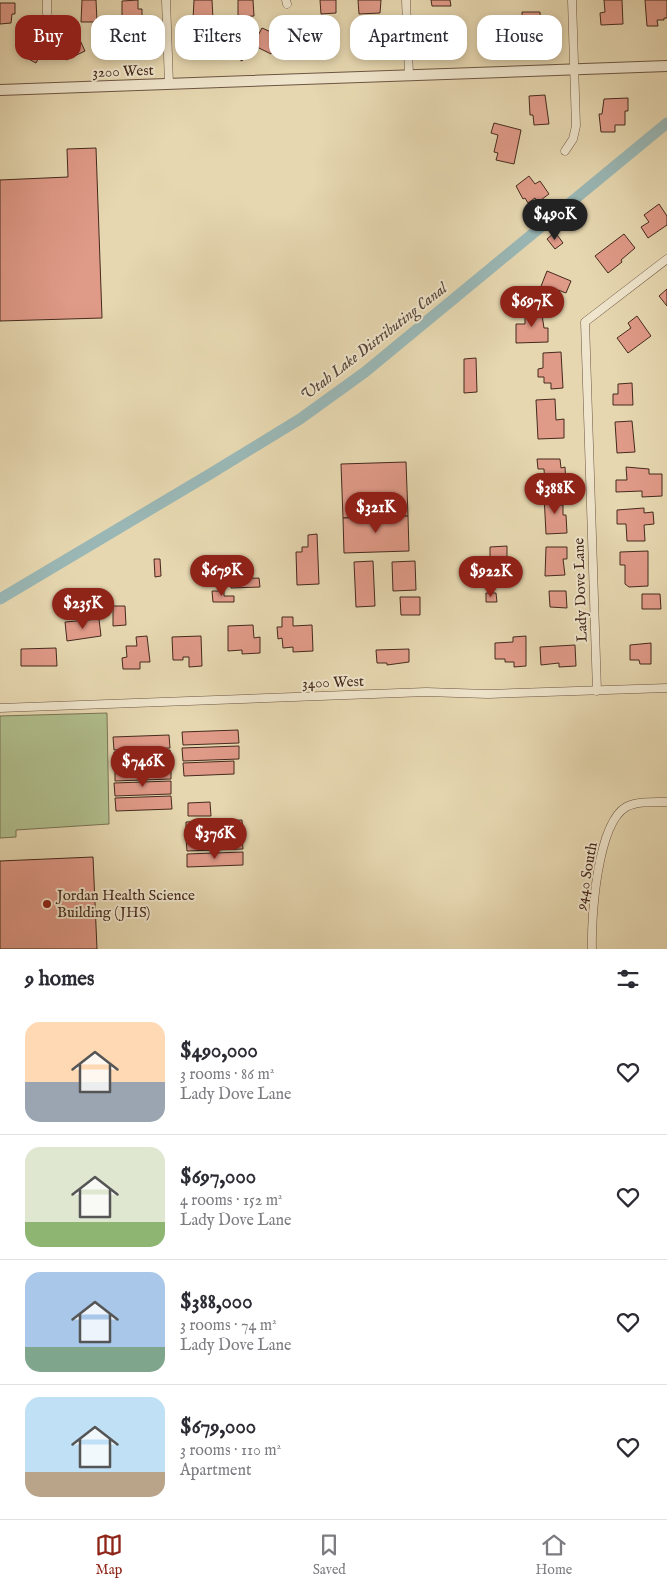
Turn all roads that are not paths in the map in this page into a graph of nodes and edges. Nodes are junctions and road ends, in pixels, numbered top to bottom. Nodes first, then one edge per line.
1 (47, 0) edge
2 (166, 0) edge
3 (406, 0) edge
4 (572, 0) edge
5 (47, 13) dead end
6 (667, 66) edge
7 (574, 70) junction
8 (409, 75) junction
9 (169, 84) junction
10 (0, 90) edge
11 (565, 151) dead end
12 (667, 259) edge
13 (667, 688) edge
14 (597, 691) junction
15 (0, 708) edge
16 (667, 802) edge
17 (592, 949) edge

1 - 5 street
2 - 9 street
3 - 8 street
4 - 7 street
6 - 7 street, 3200 West
7 - 8 street, 3200 West
7 - 11 street
8 - 9 street, 3200 West
9 - 10 street, 3200 West
12 - 14 street, Lady Dove Lane
13 - 14 street, 3400 West
14 - 15 street, 3400 West
16 - 17 street, 9440 South

